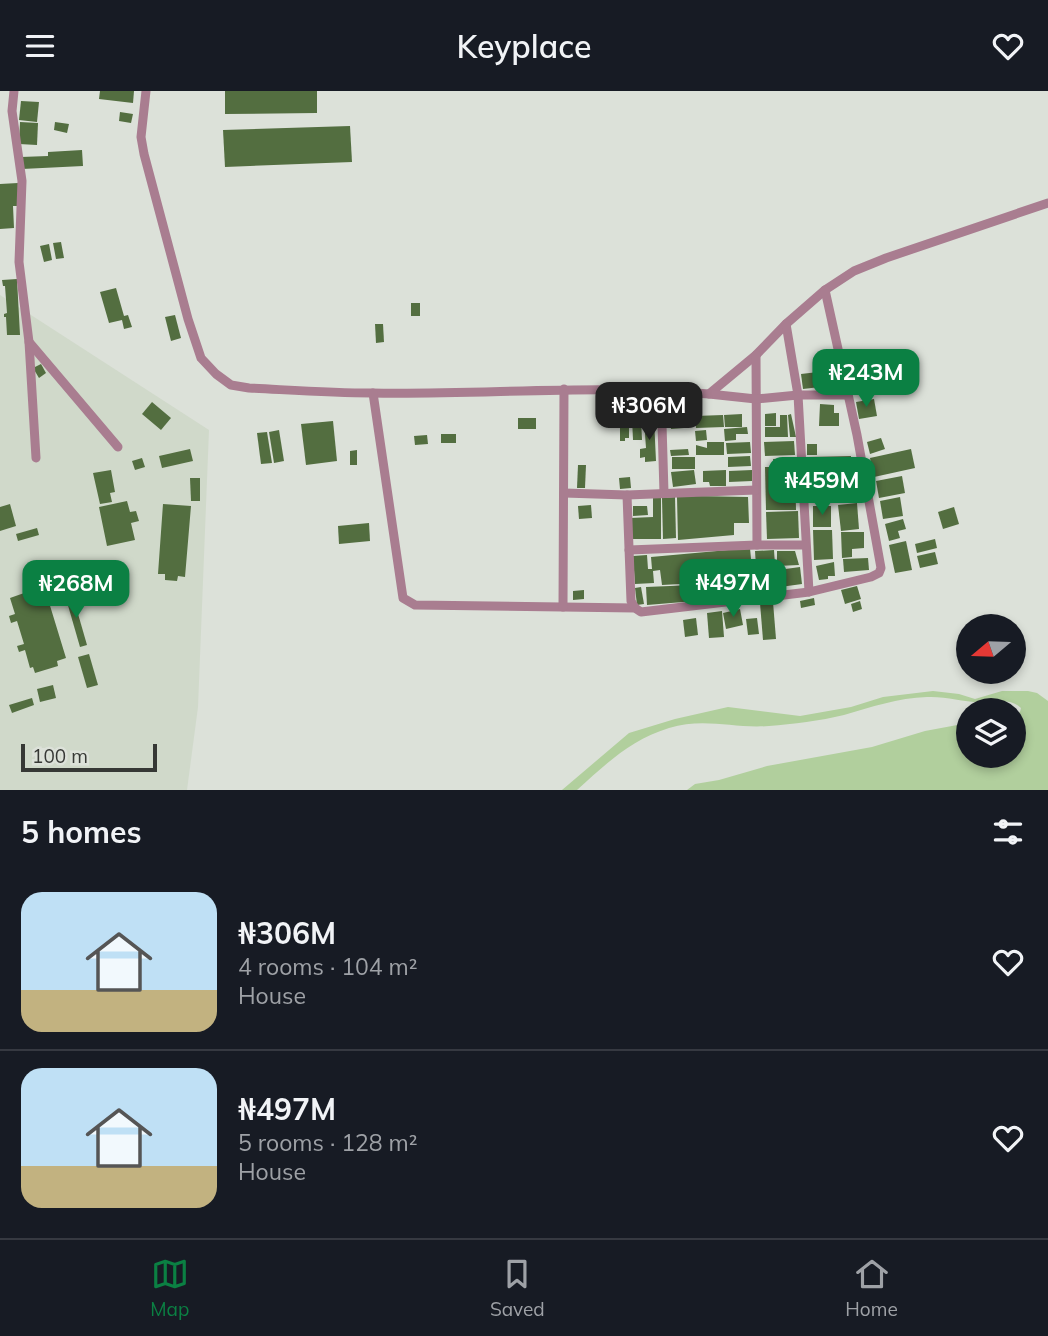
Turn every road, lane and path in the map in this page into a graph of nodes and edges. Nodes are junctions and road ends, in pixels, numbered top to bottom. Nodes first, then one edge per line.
1 (13, 91) edge
2 (146, 91) edge
3 (1048, 203) edge
4 (825, 290) junction
5 (786, 324) junction
6 (29, 342) junction
7 (756, 355) junction
8 (564, 389) junction
9 (661, 390) junction
10 (373, 394) junction
11 (709, 394) junction
12 (798, 395) junction
13 (848, 395) junction
14 (756, 399) junction
15 (118, 447) dead end
16 (36, 458) dead end
17 (756, 490) junction
18 (564, 493) junction
19 (664, 493) junction
20 (627, 495) junction
21 (757, 545) junction
22 (806, 545) junction
23 (629, 550) junction
24 (810, 592) junction
25 (563, 607) junction
26 (635, 608) junction

1 - 6 street
2 - 10 street
3 - 4 street
4 - 5 street
4 - 13 street
5 - 7 street
5 - 12 street
6 - 15 street
6 - 16 street
7 - 11 street
7 - 14 street
8 - 9 street
8 - 10 street
8 - 18 street
9 - 11 street
9 - 19 street
10 - 25 street
11 - 14 street
12 - 13 street
12 - 14 street
12 - 22 street
13 - 24 street
14 - 17 street
17 - 19 street
17 - 21 street
18 - 20 street
18 - 25 street
19 - 20 street
20 - 23 street
21 - 22 street
21 - 23 street
22 - 24 street
23 - 26 street
24 - 26 street
25 - 26 street

